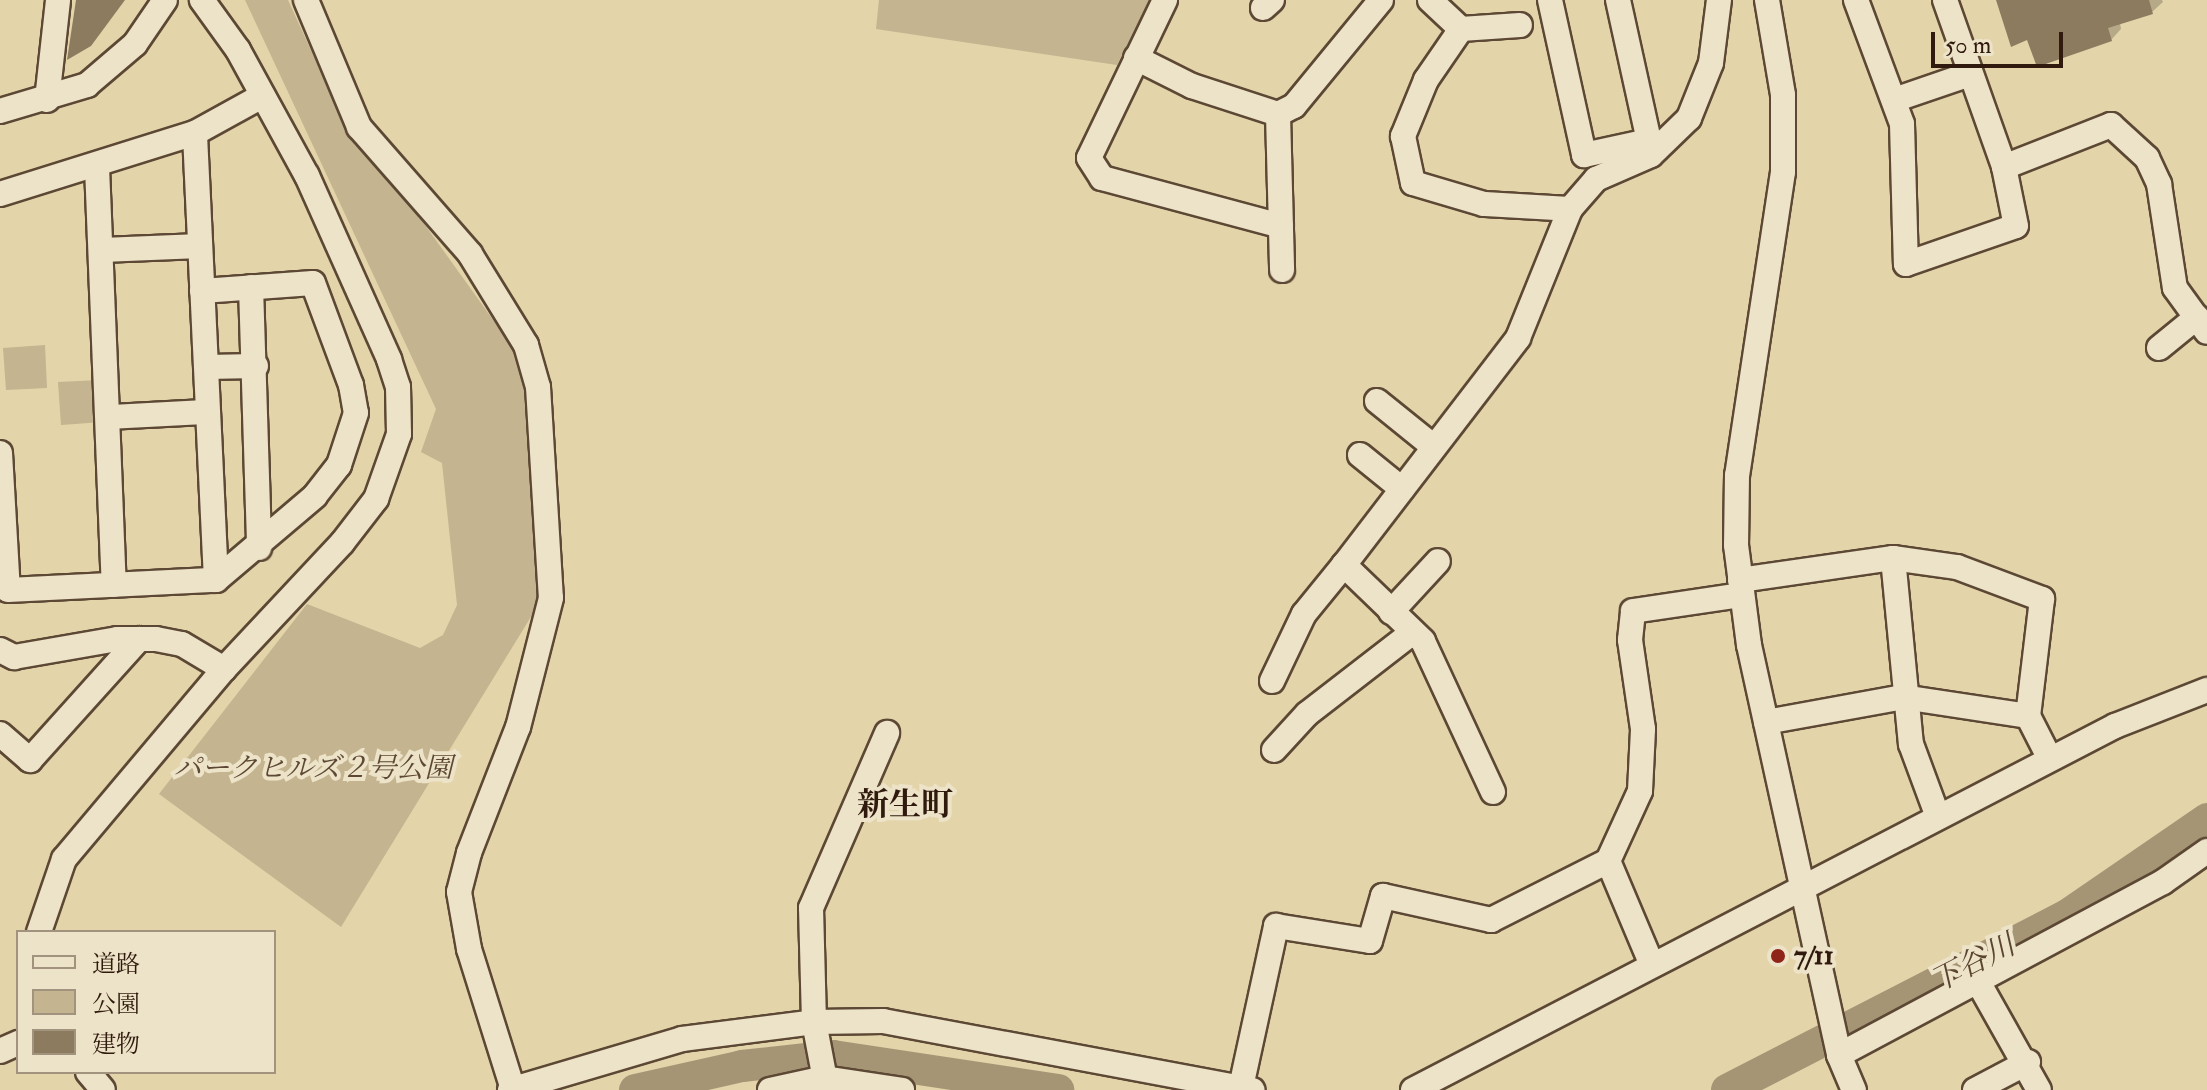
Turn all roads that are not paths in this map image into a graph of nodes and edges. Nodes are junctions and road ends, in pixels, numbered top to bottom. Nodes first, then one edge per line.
1 (58, 0) edge
2 (165, 0) edge
3 (202, 0) edge
4 (306, 0) edge
5 (1165, 0) edge
6 (1381, 0) edge
7 (1430, 0) edge
8 (1550, 0) edge
9 (1618, 0) edge
10 (1719, 0) edge
11 (1767, 0) edge
12 (1856, 0) edge
13 (1945, 0) edge
14 (1520, 25) dead end
15 (1461, 29) junction
16 (1136, 58) junction
17 (1970, 74) junction
18 (262, 96) junction
19 (47, 100) junction
20 (1894, 100) junction
21 (0, 111) edge
22 (1278, 114) junction
23 (195, 133) junction
24 (1653, 145) junction
25 (97, 167) junction
26 (2004, 167) junction
27 (0, 194) edge
28 (1570, 209) junction
29 (1281, 226) junction
30 (200, 246) junction
31 (102, 250) junction
32 (1282, 270) dead end
33 (251, 287) junction
34 (202, 291) junction
35 (2202, 324) edge
36 (2159, 348) dead end
37 (256, 366) junction
38 (207, 367) junction
39 (1377, 401) dead end
40 (207, 412) junction
41 (110, 417) junction
42 (1434, 447) junction
43 (0, 453) edge
44 (1360, 455) dead end
45 (1402, 489) junction
46 (259, 548) junction
47 (1893, 558) junction
48 (1438, 561) dead end
49 (1344, 565) junction
50 (216, 580) junction
51 (114, 585) junction
52 (1741, 588) junction
53 (1391, 612) junction
54 (1413, 632) junction
55 (139, 639) junction
56 (0, 650) edge
57 (224, 669) junction
58 (1272, 681) dead end
59 (2207, 690) edge
60 (1903, 697) junction
61 (2028, 716) junction
62 (1766, 722) junction
63 (887, 733) dead end
64 (0, 734) edge
65 (1274, 750) dead end
66 (2050, 759) junction
67 (1493, 792) dead end
68 (1938, 817) junction
69 (2207, 851) edge
70 (1608, 861) junction
71 (1802, 886) junction
72 (40, 930) edge
73 (1652, 965) junction
74 (1977, 980) junction
75 (814, 1022) junction
76 (1839, 1055) junction
77 (2028, 1062) junction
78 (90, 1074) edge
79 (825, 1084) edge
80 (511, 1089) edge
81 (1247, 1089) edge
82 (103, 1090) edge
83 (770, 1090) edge
84 (902, 1090) edge
85 (1413, 1090) edge
86 (1854, 1090) edge
87 (1975, 1090) edge
88 (2039, 1090) edge

1 - 19 street
2 - 19 street
3 - 18 street
4 - 80 street
5 - 16 street
6 - 22 street
7 - 15 street
8 - 24 street
9 - 24 street
10 - 24 street
11 - 52 street
12 - 20 street
13 - 17 street
14 - 15 street
15 - 28 street
16 - 22 street
16 - 29 street
17 - 20 street
17 - 26 street
18 - 23 street
18 - 57 street
19 - 21 street
20 - 26 street
22 - 29 street
23 - 25 street
23 - 30 street
24 - 28 street
25 - 27 street
25 - 31 street
26 - 35 street
28 - 42 street
29 - 32 street
30 - 31 street
30 - 34 street
31 - 41 street
33 - 34 street
33 - 37 street
33 - 46 street
34 - 38 street
35 - 36 street
37 - 38 street
37 - 46 street
38 - 40 street
39 - 42 street
40 - 41 street
40 - 50 street
41 - 51 street
42 - 45 street
43 - 51 street
44 - 45 street
45 - 49 street
46 - 50 street
47 - 52 street
47 - 60 street
47 - 61 street
48 - 53 street
49 - 53 street
49 - 58 street
50 - 51 street
52 - 62 street
52 - 70 street
53 - 54 street
54 - 65 street
54 - 67 street
55 - 56 street
55 - 57 street
55 - 64 street
57 - 72 street
59 - 66 street
60 - 61 street
60 - 62 street
60 - 68 street
61 - 66 street
62 - 71 street
63 - 75 street
66 - 68 street
68 - 71 street
69 - 74 street
70 - 73 street
70 - 81 street
71 - 73 street
71 - 76 street
73 - 85 street
74 - 76 street
74 - 77 street
75 - 79 street
75 - 80 street
75 - 81 street
76 - 86 street
77 - 87 street
77 - 88 street
78 - 82 street
79 - 83 street
79 - 84 street

